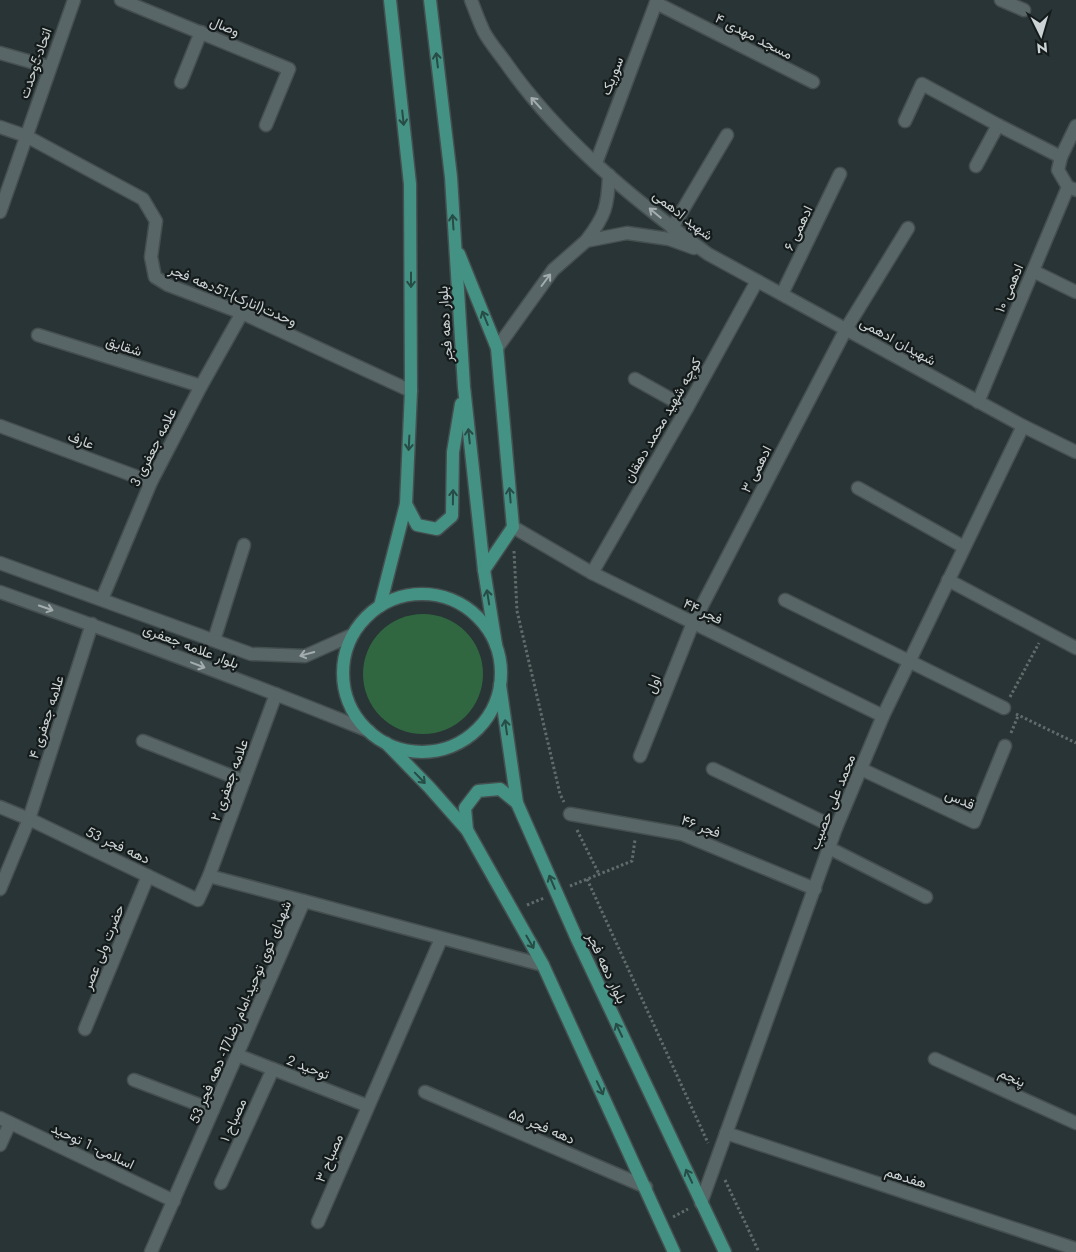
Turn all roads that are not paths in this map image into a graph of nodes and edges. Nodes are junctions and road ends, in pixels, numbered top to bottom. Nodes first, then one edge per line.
1 (74, 0) edge
2 (121, 0) edge
3 (390, 0) edge
4 (430, 0) edge
5 (471, 0) edge
6 (1001, 0) edge
7 (656, 2) edge
8 (1024, 10) dead end
9 (202, 32) junction
10 (0, 53) edge
11 (49, 67) junction
12 (181, 82) dead end
13 (813, 82) dead end
14 (905, 121) dead end
15 (266, 125) dead end
16 (998, 125) junction
17 (1076, 126) edge
18 (0, 127) edge
19 (727, 135) dead end
20 (26, 136) junction
21 (1061, 157) junction
22 (596, 163) junction
23 (976, 166) dead end
24 (840, 174) dead end
25 (609, 175) junction
26 (1072, 188) edge
27 (0, 212) edge
28 (672, 228) junction
29 (908, 228) dead end
30 (586, 241) junction
31 (455, 242) junction
32 (708, 254) junction
33 (1033, 271) junction
34 (757, 281) junction
35 (1076, 292) edge
36 (782, 294) junction
37 (242, 314) junction
38 (846, 329) junction
39 (38, 335) dead end
40 (496, 348) junction
41 (635, 379) dead end
42 (201, 386) junction
43 (464, 387) junction
44 (411, 391) junction
45 (978, 402) junction
46 (687, 408) junction
47 (0, 426) edge
48 (1023, 426) junction
49 (1076, 452) edge
50 (151, 482) junction
51 (858, 488) dead end
52 (406, 504) junction
53 (513, 527) junction
54 (244, 545) dead end
55 (964, 547) junction
56 (0, 563) edge
57 (484, 570) junction
58 (592, 573) junction
59 (948, 580) junction
60 (0, 592) edge
61 (102, 600) junction
62 (786, 600) dead end
63 (380, 606) junction
64 (693, 623) junction
65 (92, 624) junction
66 (352, 635) junction
67 (214, 640) junction
68 (496, 646) junction
69 (1076, 648) edge
70 (910, 661) junction
71 (500, 686) junction
72 (276, 694) junction
73 (1004, 708) road end
74 (883, 716) junction
75 (369, 732) junction
76 (143, 741) dead end
77 (386, 743) junction
78 (1005, 746) road end
79 (640, 756) dead end
80 (713, 769) dead end
81 (861, 769) junction
82 (244, 781) junction
83 (518, 803) junction
84 (0, 807) edge
85 (570, 814) road end
86 (29, 819) junction
87 (836, 828) junction
88 (467, 830) junction
89 (829, 848) junction
90 (148, 876) junction
91 (209, 876) junction
92 (0, 889) edge
93 (815, 889) junction
94 (926, 897) dead end
95 (304, 901) junction
96 (441, 939) junction
97 (544, 965) junction
98 (85, 1029) dead end
99 (237, 1055) junction
100 (935, 1059) dead end
101 (273, 1069) junction
102 (134, 1080) dead end
103 (425, 1092) dead end
104 (368, 1106) junction
105 (213, 1110) junction
106 (5, 1120) edge
107 (1076, 1123) edge
108 (726, 1133) junction
109 (0, 1145) edge
110 (221, 1183) dead end
111 (646, 1187) junction
112 (174, 1201) junction
113 (701, 1202) junction
114 (318, 1222) dead end
115 (1076, 1249) edge
116 (671, 1250) edge
117 (151, 1252) edge
118 (725, 1252) edge

1 - 11 street, اتحاد-5وحدت
2 - 9 street, وصال
3 -> 44 main road
31 -> 4 main road, بلوار دهه فجر
22 -> 5 street, شهید ادهمی
6 - 8 street
7 - 13 street, مسجد مهدی ۴
7 - 22 street, سوریک
9 - 12 street
9 - 15 street, وصال
10 - 11 street
11 - 20 street, اتحاد-5وحدت
14 - 16 street
16 - 21 street
16 - 23 street
17 - 21 street
18 - 20 street, وحدت(انارک)-51دهه فجر
19 - 28 street
20 - 27 street, اتحاد-5وحدت
20 - 37 street, وحدت(انارک)-51دهه فجر
21 - 26 street
22 - 25 street, شهید ادهمی
24 - 36 street, ادهمی ۶
28 -> 25 street, شهید ادهمی
25 - 30 street
26 - 33 street, ادهمی ۱۰
28 - 32 street, شهید ادهمی
29 - 38 street, ادهمی ۳
30 - 32 street, شهید ادهمی
40 -> 30 street
40 -> 31 main road
31 - 43 main road, بلوار دهه فجر
32 - 34 street, شهیدان ادهمی
33 - 35 street
33 - 45 street, ادهمی ۱۰
34 - 36 street, شهیدان ادهمی
34 - 46 street, کوچه شهید محمد دهقان
36 - 38 street, شهیدان ادهمی
37 - 42 street, علامه جعفری 3
37 - 44 street, وحدت(انارک)-51دهه فجر
38 - 45 street, شهیدان ادهمی
38 - 64 street, ادهمی ۳
39 - 42 street, شقایق
53 -> 40 main road
41 - 46 street
42 - 50 street, علامه جعفری 3
52 -> 43 main road
57 -> 43 main road, بلوار دهه فجر
44 -> 52 main road
45 - 48 street, شهیدان ادهمی
46 - 58 street, کوچه شهید محمد دهقان
47 - 50 street, عارف
48 - 49 street, شهیدان ادهمی
48 - 55 street, محمد علی حصیب
50 - 61 street, علامه جعفری 3
51 - 55 street
52 - 63 main road
53 - 57 main road
53 - 58 street, فجر ۴۴
54 - 67 street
55 - 59 street, محمد علی حصیب
56 - 61 street, بلوار علامه جعفری
68 -> 57 main road, بلوار دهه فجر
58 - 64 street, فجر ۴۴
59 - 69 street
59 - 70 street, محمد علی حصیب
60 -> 65 street, بلوار علامه جعفری
61 - 67 street, بلوار علامه جعفری
62 - 70 street
63 - 66 main road
63 - 68 main road
64 - 74 street, فجر ۴۴
64 - 79 street, اول
65 -> 72 street, بلوار علامه جعفری
65 - 86 street, علامه جعفری ۴
66 -> 67 street, بلوار علامه جعفری
66 - 75 main road
68 - 71 main road
70 - 73 street
70 - 74 street, محمد علی حصیب
71 - 77 main road
83 -> 71 main road, بلوار دهه فجر
72 - 75 street, بلوار علامه جعفری
72 - 82 street, علامه جعفری ۲
74 - 81 street, محمد علی حصیب
75 - 77 main road
76 - 82 street
77 -> 88 main road
78 - 81 street, قدس
80 - 87 street
81 - 87 street, محمد علی حصیب
82 - 91 street, علامه جعفری ۲
83 - 88 main road
113 -> 83 main road, بلوار دهه فجر
84 - 86 street, دهه فجر 53
85 - 93 street, فجر ۴۶
86 - 90 street, دهه فجر 53
86 - 92 street, علامه جعفری ۴
87 - 89 street, محمد علی حصیب
88 -> 97 main road
89 - 93 street, محمد علی حصیب
89 - 94 street
90 - 91 street, دهه فجر 53
90 - 98 street, حضرت ولی عصر
91 - 95 street
93 - 108 street, محمد علی حصیب
95 - 96 street, شهدای کوی توحید-امام رضا17- دهه فجر 53
95 - 99 street, شهدای کوی توحید-امام رضا17- دهه فجر 53
96 - 97 street, شهدای کوی توحید-امام رضا17- دهه فجر 53
96 - 104 street, مصباح ۳
97 -> 111 main road
99 - 101 street, توحید 2
99 - 105 street, شهدای کوی توحید-امام رضا17- دهه فجر 53
100 - 107 street, پنجم
101 - 104 street, توحید 2
101 - 110 street, مصباح ۱
102 - 105 street
103 - 111 street, دهه فجر ۵۵
104 - 114 street, مصباح ۳
105 - 112 street, شهدای کوی توحید-امام رضا17- دهه فجر 53
106 - 109 street
106 - 112 street, اسلامی- 1 توحید
108 - 113 street, محمد علی حصیب
108 - 115 street, هفدهم
111 - 116 main road
112 - 117 street, شهدای کوی توحید-امام رضا17- دهه فجر 53
113 - 118 main road, بلوار دهه فجر

